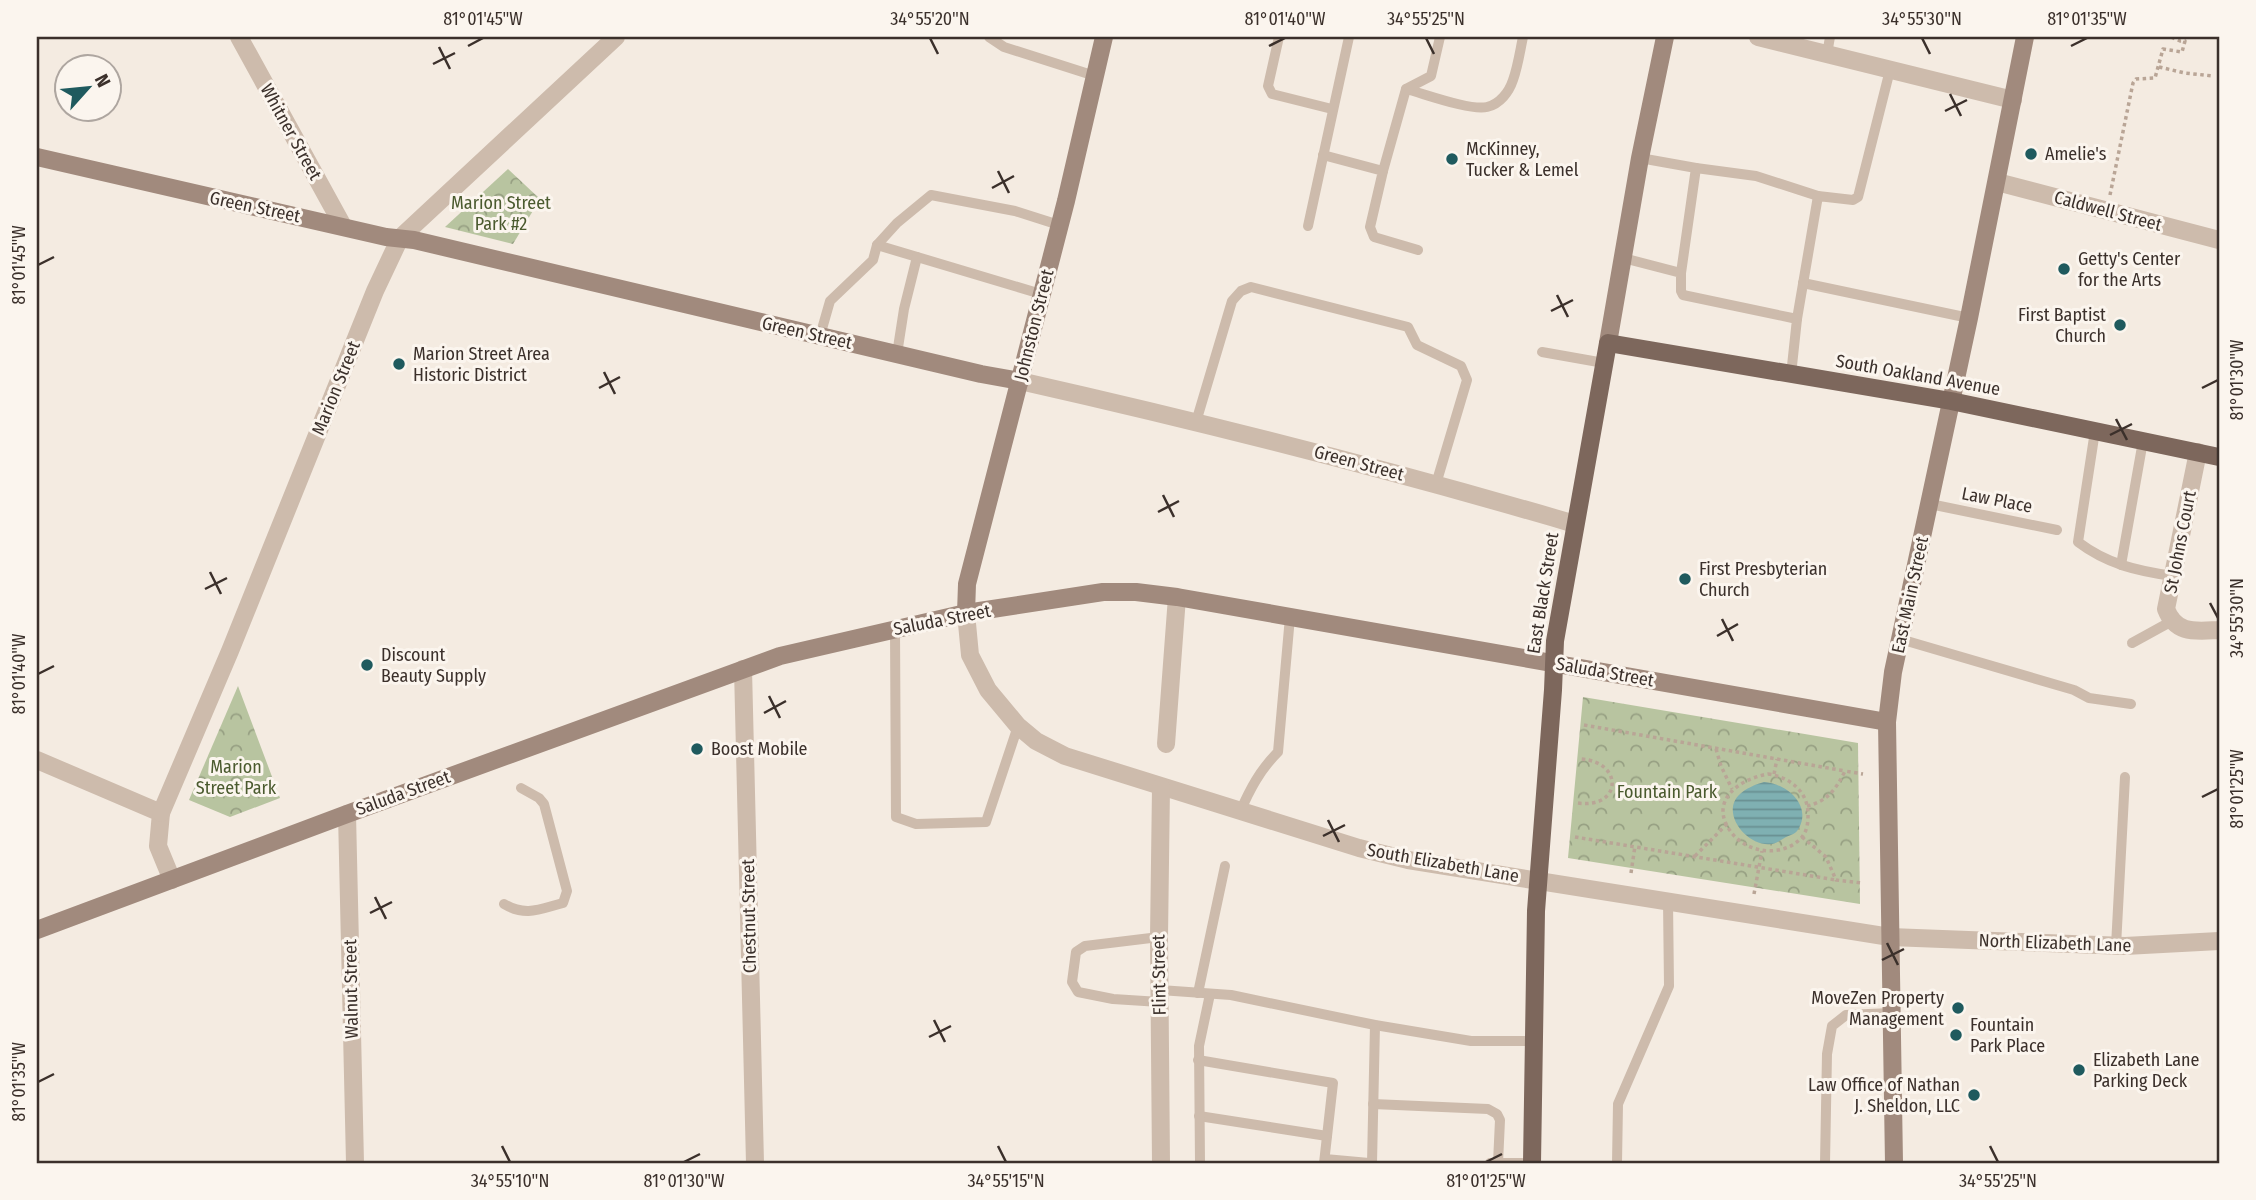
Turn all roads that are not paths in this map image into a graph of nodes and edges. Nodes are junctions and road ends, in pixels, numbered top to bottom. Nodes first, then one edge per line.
1 (239, 37) edge
2 (616, 37) edge
3 (989, 37) edge
4 (1104, 37) edge
5 (1279, 37) edge
6 (1349, 37) edge
7 (1440, 37) edge
8 (1523, 37) edge
9 (1665, 37) edge
10 (1758, 37) edge
11 (2025, 37) edge
12 (1829, 45) edge
13 (1890, 70) junction
14 (1095, 76) junction
15 (1406, 89) junction
16 (2013, 100) junction
17 (1332, 109) junction
18 (1323, 155) junction
19 (37, 157) edge
20 (1640, 158) junction
21 (1696, 168) junction
22 (1383, 171) junction
23 (1997, 182) junction
24 (1818, 195) junction
25 (1059, 225) junction
26 (343, 226) junction
27 (1308, 226) dead end
28 (400, 238) junction
29 (2219, 240) edge
30 (877, 246) junction
31 (1419, 250) dead end
32 (917, 257) junction
33 (1623, 258) junction
34 (1681, 274) junction
35 (1803, 284) junction
36 (1041, 294) junction
37 (1969, 318) junction
38 (1797, 319) junction
39 (820, 336) junction
40 (1608, 343) junction
41 (1542, 352) dead end
42 (897, 354) junction
43 (1604, 363) junction
44 (1791, 374) junction
45 (1020, 381) junction
46 (1951, 401) junction
47 (1196, 422) junction
48 (2095, 431) junction
49 (2143, 441) junction
50 (2198, 452) junction
51 (2219, 457) edge
52 (1436, 484) junction
53 (1930, 504) junction
54 (1575, 524) junction
55 (2057, 530) dead end
56 (2121, 565) junction
57 (2173, 576) junction
58 (1177, 597) junction
59 (966, 613) junction
60 (1290, 617) junction
61 (2172, 621) junction
62 (895, 629) junction
63 (2219, 630) edge
64 (1900, 639) junction
65 (2132, 643) dead end
66 (1553, 662) junction
67 (743, 669) junction
68 (2131, 704) dead end
69 (1886, 722) junction
70 (1018, 726) junction
71 (1166, 744) dead end
72 (37, 760) edge
73 (2125, 777) dead end
74 (1161, 787) junction
75 (521, 789) dead end
76 (1240, 812) junction
77 (160, 813) junction
78 (347, 814) junction
79 (1225, 866) dead end
80 (172, 880) junction
81 (1539, 881) junction
82 (1668, 901) junction
83 (504, 904) dead end
84 (37, 930) edge
85 (1159, 937) junction
86 (1890, 937) junction
87 (2219, 941) edge
88 (2116, 946) junction
89 (1198, 993) junction
90 (1210, 994) junction
91 (1160, 996) junction
92 (1891, 1013) junction
93 (1375, 1025) junction
94 (1535, 1041) junction
95 (1198, 1060) junction
96 (1373, 1104) junction
97 (1199, 1116) junction
98 (1327, 1136) junction
99 (1324, 1161) edge
100 (355, 1163) edge
101 (755, 1163) edge
102 (1161, 1163) edge
103 (1200, 1163) edge
104 (1370, 1163) edge
105 (1490, 1163) edge
106 (1498, 1163) edge
107 (1522, 1163) edge
108 (1532, 1163) edge
109 (1617, 1163) edge
110 (1825, 1163) edge
111 (1894, 1163) edge

1 - 26 street, Whitner Street
2 - 28 street, Marion Street
3 - 14 lane
4 - 14 street, Johnston Street
5 - 17 lane
6 - 17 lane
7 - 15 lane
8 - 15 lane
9 - 20 street, East Black Street
10 - 12 street
11 - 16 street, East Main Street
12 - 13 street
13 - 16 street
13 - 24 lane
14 - 25 street, Johnston Street
15 - 22 lane
16 - 23 street, East Main Street
17 - 18 lane
18 - 22 lane
18 - 27 lane
19 - 26 street, Green Street
20 - 21 lane
20 - 33 street, East Black Street
21 - 24 lane
21 - 34 lane
22 - 31 lane
23 - 29 street, Caldwell Street
23 - 37 street, East Main Street
24 - 35 lane
25 - 30 lane
25 - 36 street, Johnston Street
26 - 28 street, Green Street
28 - 39 street, Green Street
28 - 77 street, Marion Street
30 - 32 lane
30 - 39 lane
32 - 36 lane
32 - 42 lane
33 - 34 lane
33 - 40 street, East Black Street
34 - 38 lane
35 - 37 lane
35 - 38 lane
36 - 45 street, Johnston Street
37 - 46 street, East Main Street
38 - 44 lane
39 - 42 street, Green Street
40 - 43 main road, East Black Street
40 - 44 main road, South Oakland Avenue
41 - 43 lane
42 - 45 street, Green Street
43 - 54 main road, East Black Street
44 - 46 main road, South Oakland Avenue
45 - 47 street, Green Street
45 - 59 street, Johnston Street
46 - 48 main road, South Oakland Avenue
46 - 53 street, East Main Street
47 - 52 street, Green Street
47 - 52 lane
48 - 49 main road, South Oakland Avenue
48 - 56 lane
49 - 50 main road, South Oakland Avenue
49 - 56 lane
50 - 51 main road, South Oakland Avenue
50 - 57 street, St Johns Court
52 - 54 street, Green Street
53 - 55 lane, Law Place
53 - 64 street, East Main Street
54 - 66 main road, East Black Street
56 - 57 lane
57 - 61 street, St Johns Court
58 - 59 street, Saluda Street
58 - 60 street, Saluda Street
58 - 71 street
59 - 62 street, Saluda Street
59 - 70 street, South Elizabeth Lane
60 - 66 street, Saluda Street
60 - 76 lane
61 - 63 street
61 - 65 lane
62 - 67 street, Saluda Street
62 - 70 lane
64 - 68 lane
64 - 69 street, East Main Street
66 - 69 street, Saluda Street
66 - 81 main road, East Black Street
67 - 78 street, Saluda Street
67 - 101 street, Chestnut Street
69 - 86 street, East Main Street
70 - 74 street, South Elizabeth Lane
72 - 77 street
73 - 88 lane
74 - 76 street, South Elizabeth Lane
74 - 85 street, Flint Street
75 - 83 lane
76 - 81 street, South Elizabeth Lane
77 - 80 street
78 - 80 street, Saluda Street
78 - 100 street, Walnut Street
79 - 89 lane
80 - 84 street, Saluda Street
81 - 82 street, South Elizabeth Lane
81 - 94 main road, East Black Street
82 - 86 street, South Elizabeth Lane
82 - 109 lane
85 - 91 street, Flint Street
85 - 91 lane
86 - 88 street, North Elizabeth Lane
86 - 92 street, East Main Street
87 - 88 street, North Elizabeth Lane
89 - 90 lane
89 - 91 lane
90 - 93 lane
90 - 95 lane
91 - 102 street, Flint Street
92 - 110 lane
92 - 111 street, East Main Street
93 - 94 lane
93 - 96 lane
94 - 108 main road, East Black Street
95 - 97 lane
95 - 98 lane
96 - 104 lane
96 - 106 lane
97 - 98 lane
97 - 103 lane
98 - 99 lane
99 - 104 lane
105 - 106 lane
106 - 107 lane

